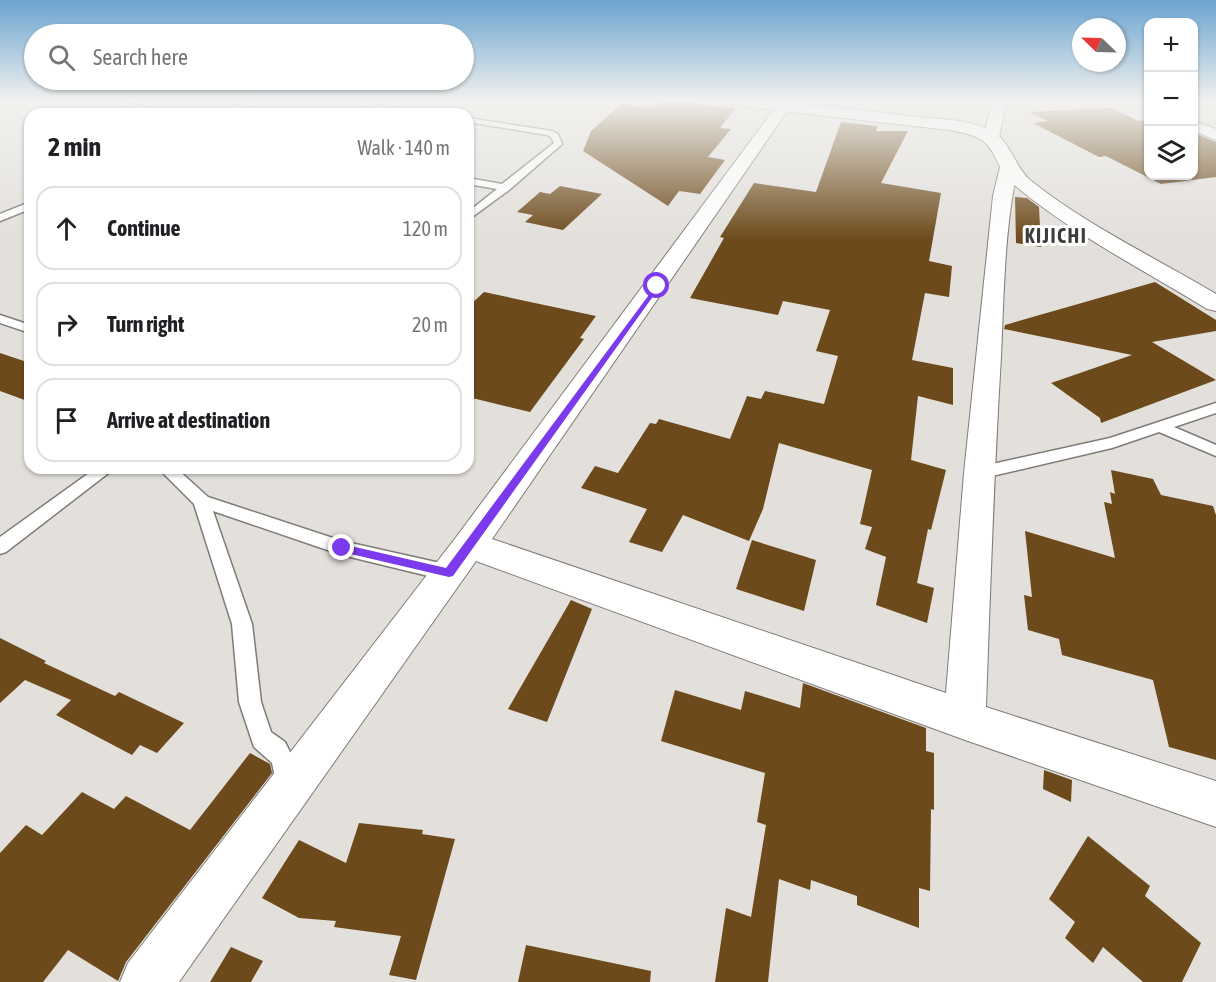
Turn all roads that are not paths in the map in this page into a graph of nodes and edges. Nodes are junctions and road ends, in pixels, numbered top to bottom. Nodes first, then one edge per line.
1 (555, 148) edge
2 (747, 148) edge
3 (999, 148) edge
4 (1009, 167) junction
5 (474, 182) edge
6 (506, 188) junction
7 (24, 208) edge
8 (474, 212) edge
9 (0, 218) edge
10 (1216, 304) edge
11 (0, 319) edge
12 (24, 327) edge
13 (1216, 408) edge
14 (1160, 427) junction
15 (1216, 451) edge
16 (979, 473) junction
17 (99, 474) edge
18 (173, 474) edge
19 (202, 501) junction
20 (0, 547) edge
21 (459, 559) junction
22 (965, 720) junction
23 (287, 794) junction
24 (1216, 804) edge
25 (147, 982) edge

1 - 6 lane
2 - 21 street
3 - 4 street
4 - 10 street
4 - 16 street
5 - 6 lane
6 - 8 lane
7 - 9 lane
11 - 12 lane
13 - 14 lane
14 - 15 lane
14 - 16 lane
16 - 22 street
17 - 20 lane
18 - 19 lane
19 - 21 lane
19 - 23 lane
21 - 22 street
21 - 23 street
22 - 24 street
23 - 25 street

